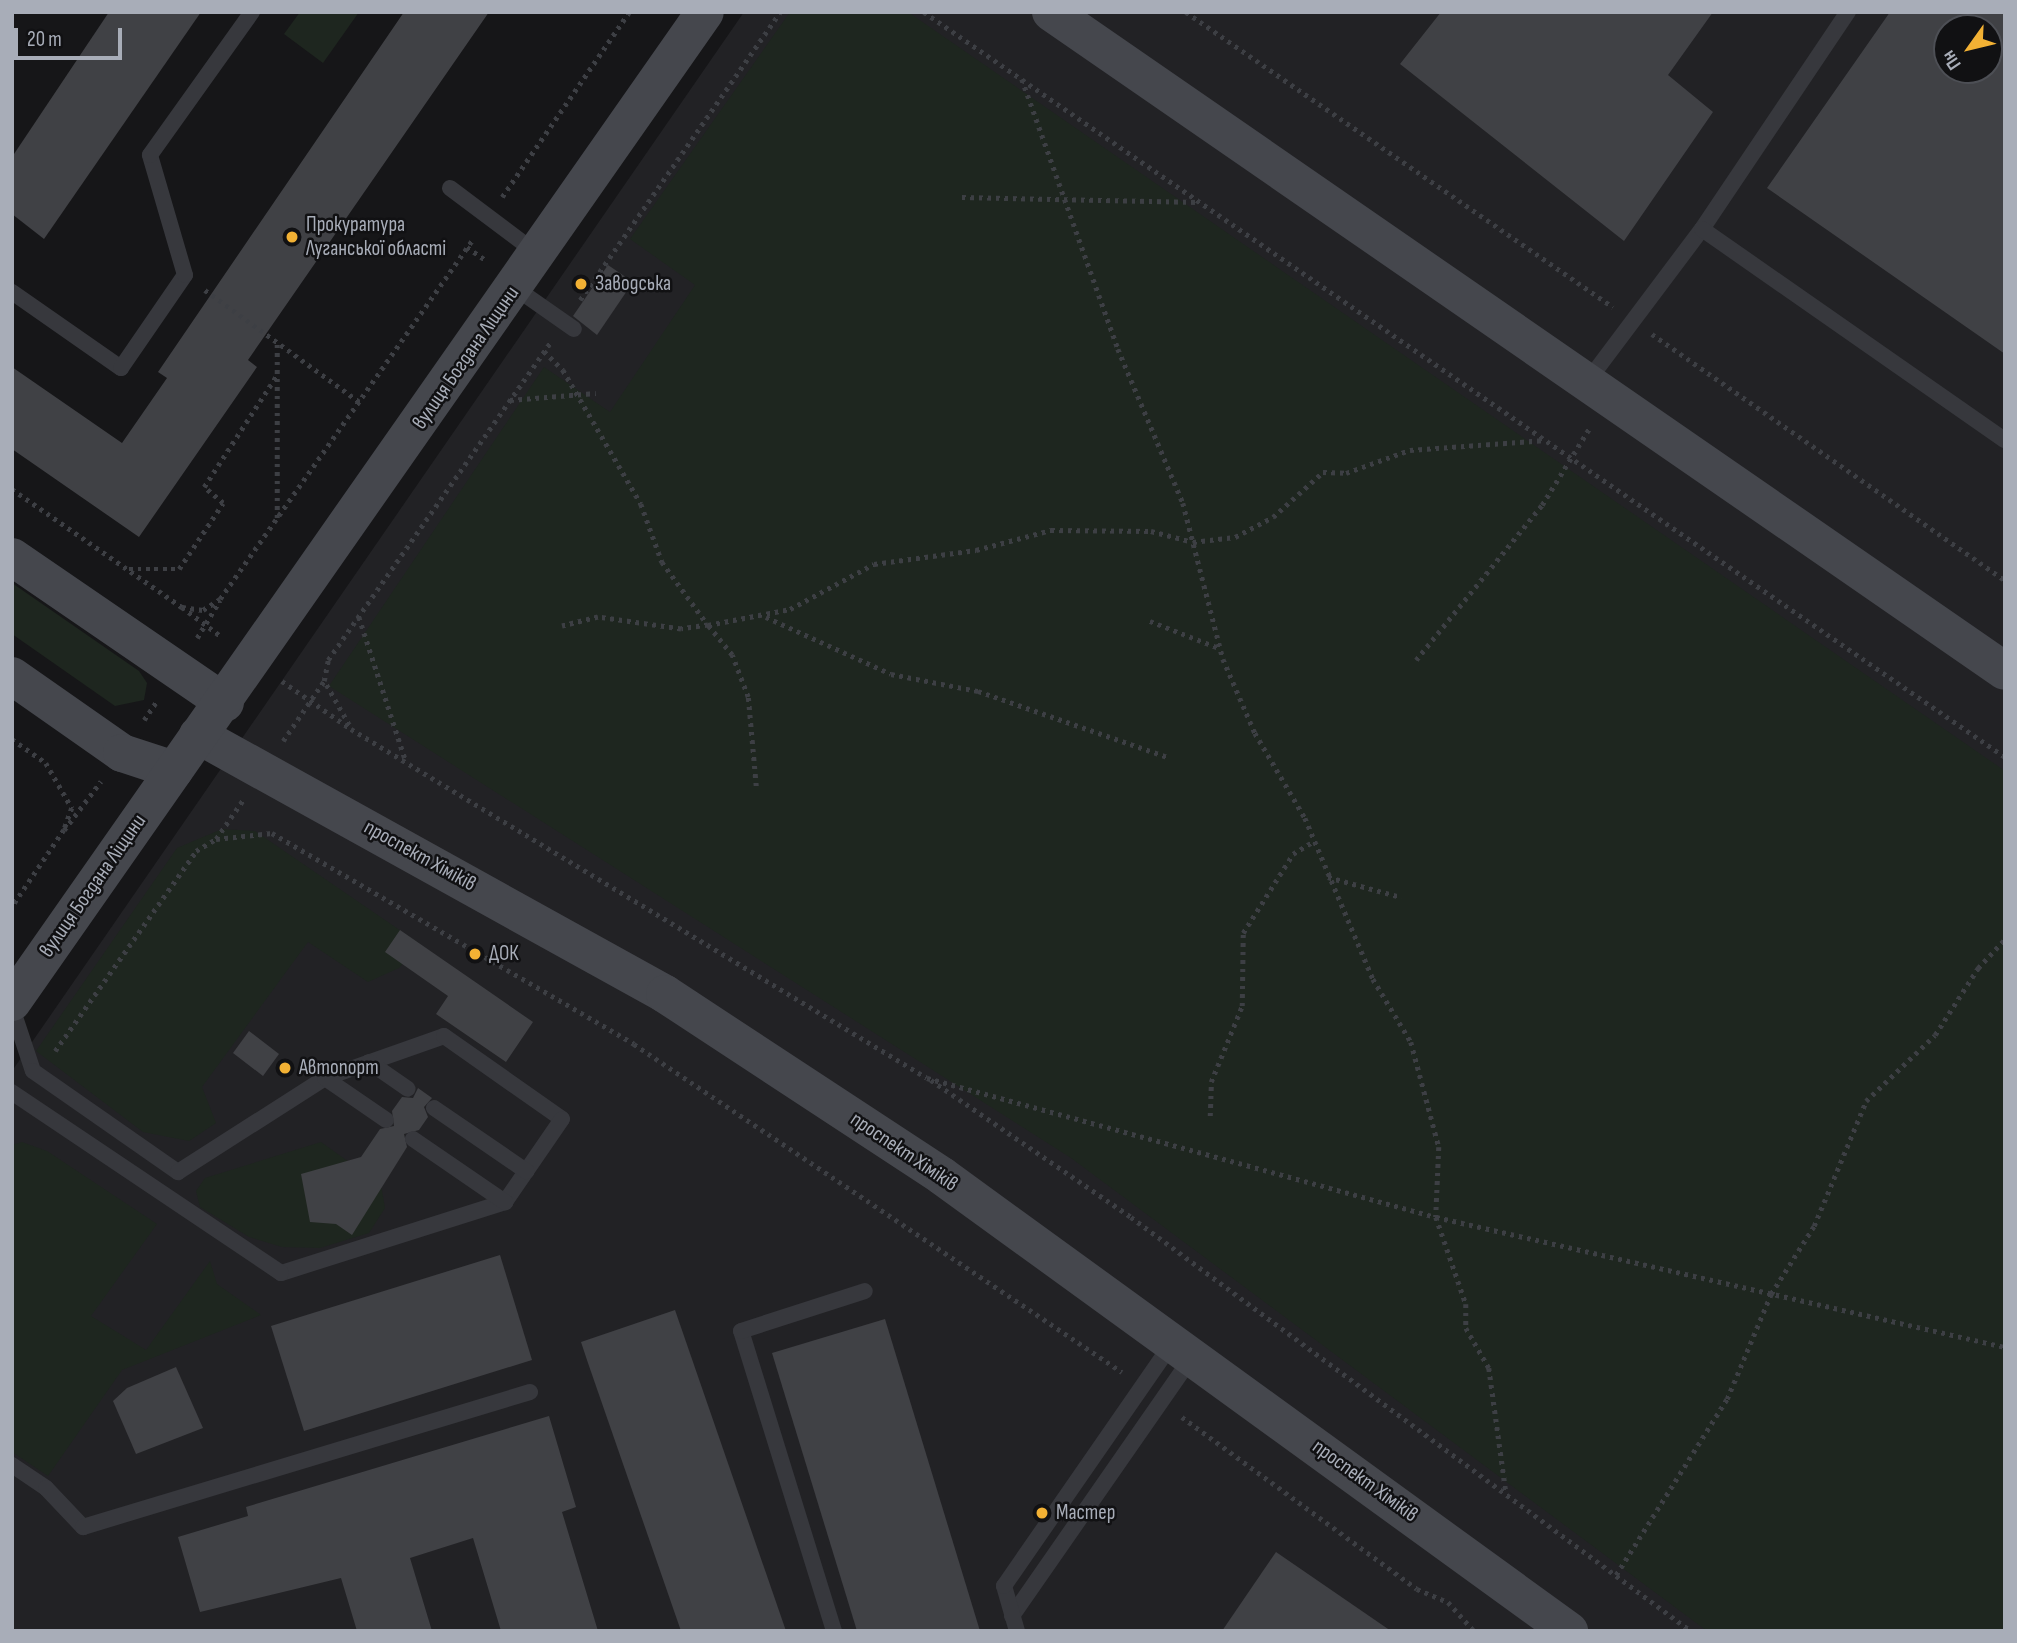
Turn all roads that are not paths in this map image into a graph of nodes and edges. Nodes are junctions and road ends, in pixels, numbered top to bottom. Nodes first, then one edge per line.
1 (252, 12) edge
2 (705, 12) edge
3 (1051, 12) edge
4 (1848, 12) edge
5 (450, 188) dead end
6 (1702, 229) junction
7 (538, 254) junction
8 (514, 287) junction
9 (12, 292) edge
10 (569, 326) road end
11 (1587, 383) junction
12 (2005, 440) edge
13 (12, 557) edge
14 (2005, 671) edge
15 (12, 676) edge
16 (225, 703) junction
17 (198, 734) junction
18 (174, 770) junction
19 (12, 1002) edge
20 (12, 1008) edge
21 (369, 1062) junction
22 (325, 1078) junction
23 (408, 1089) dead end
24 (12, 1093) edge
25 (434, 1108) dead end
26 (386, 1120) dead end
27 (413, 1139) dead end
28 (526, 1171) junction
29 (505, 1202) junction
30 (865, 1290) dead end
31 (1184, 1347) junction
32 (530, 1392) dead end
33 (12, 1465) edge
34 (1015, 1624) edge
35 (834, 1631) edge
36 (1569, 1631) edge

1 - 9 lane
2 - 7 street, вулиця Богдана Ліщини
3 - 11 street
4 - 6 lane
5 - 7 lane
6 - 11 lane
6 - 12 lane
7 - 8 street, вулиця Богдана Ліщини
8 - 10 lane
8 - 16 street, вулиця Богдана Ліщини
11 - 14 street
13 - 16 street
15 - 18 street
16 - 17 street, вулиця Богдана Ліщини
17 - 18 street, вулиця Богдана Ліщини
17 - 31 street, проспект Хіміків
18 - 19 street, вулиця Богдана Ліщини
20 - 22 lane
21 - 22 lane
21 - 23 lane
21 - 28 lane
22 - 26 lane
24 - 29 lane
25 - 28 lane
27 - 29 lane
28 - 29 lane
30 - 35 lane
31 - 34 lane
31 - 34 lane
31 - 36 street, проспект Хіміків
32 - 33 lane

